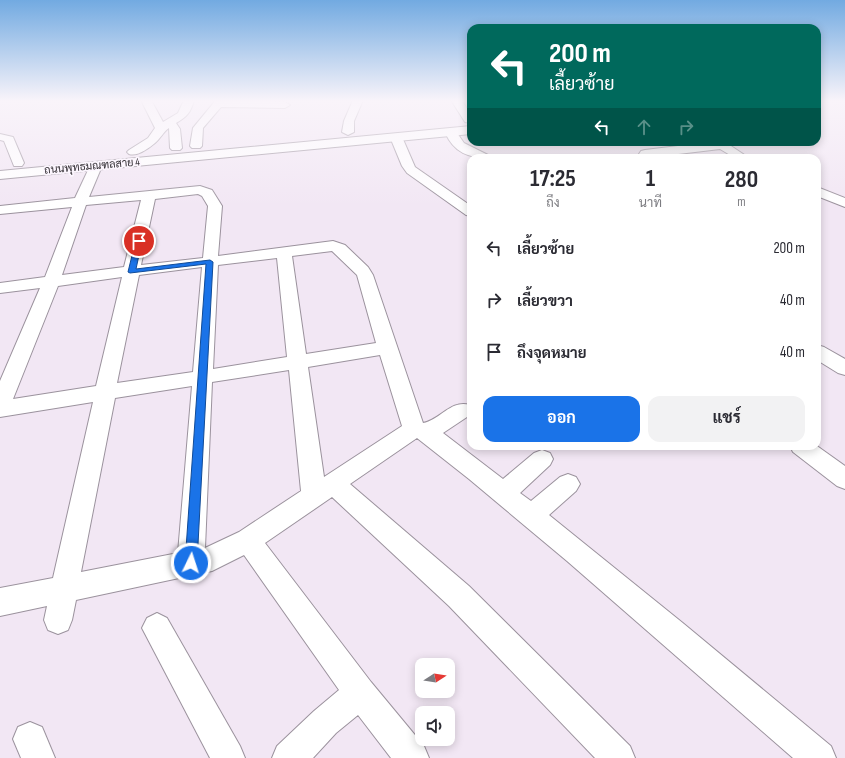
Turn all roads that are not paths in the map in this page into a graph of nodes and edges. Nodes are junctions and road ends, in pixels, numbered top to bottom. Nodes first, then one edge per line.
1 (157, 135) edge
2 (175, 135) edge
3 (197, 135) edge
4 (325, 135) edge
5 (414, 135) edge
6 (453, 135) edge
7 (0, 137) edge
8 (396, 137) junction
9 (196, 146) junction
10 (704, 146) edge
11 (722, 146) edge
12 (176, 148) junction
13 (241, 148) junction
14 (133, 152) junction
15 (476, 154) edge
16 (645, 154) dead end
17 (736, 154) edge
18 (18, 163) junction
19 (0, 165) edge
20 (91, 166) junction
21 (0, 175) edge
22 (821, 193) edge
23 (149, 194) junction
24 (832, 198) junction
25 (76, 202) junction
26 (821, 202) edge
27 (845, 203) edge
28 (467, 209) edge
29 (0, 210) edge
30 (284, 253) junction
31 (210, 262) junction
32 (132, 272) junction
33 (44, 283) junction
34 (0, 288) edge
35 (386, 345) junction
36 (821, 353) edge
37 (297, 359) junction
38 (845, 368) edge
39 (0, 371) edge
40 (204, 373) junction
41 (107, 389) junction
42 (0, 405) edge
43 (463, 410) dead end
44 (421, 431) junction
45 (808, 450) edge
46 (542, 459) dead end
47 (835, 465) edge
48 (845, 479) edge
49 (568, 484) dead end
50 (324, 489) junction
51 (503, 493) junction
52 (531, 516) junction
53 (248, 540) junction
54 (191, 563) junction
55 (66, 590) junction
56 (0, 602) edge
57 (58, 620) dead end
58 (158, 628) dead end
59 (360, 692) junction
60 (228, 758) edge
61 (289, 758) edge
62 (412, 758) edge
63 (618, 758) edge
64 (819, 758) edge

1 - 14 street
2 - 12 street
3 - 9 street
4 - 13 main road, ถนนพุทธมณฑลสาย 4
5 - 8 main road, ถนนพุทธมณฑลสาย 4
6 - 15 street
7 - 18 street
8 - 13 main road, ถนนพุทธมณฑลสาย 4
8 - 28 street
9 - 12 main road, ถนนพุทธมณฑลสาย 4
9 - 13 main road, ถนนพุทธมณฑลสาย 4
10 - 16 street
11 - 17 street
12 - 14 main road, ถนนพุทธมณฑลสาย 4
13 - 20 main road, ถนนพุทธมณฑลสาย 4
14 - 18 main road, ถนนพุทธมณฑลสาย 4
18 - 19 main road, ถนนพุทธมณฑลสาย 4
20 - 21 main road, ถนนพุทธมณฑลสาย 4
20 - 25 street
22 - 24 street
23 - 25 street
23 - 31 street
23 - 32 street
24 - 26 street
24 - 27 street
25 - 29 street
25 - 33 street
30 - 31 street
30 - 35 street
30 - 37 street
31 - 32 street
31 - 40 street
32 - 33 street
32 - 41 street
33 - 34 street
33 - 39 street
33 - 42 street
35 - 37 street
35 - 44 street
36 - 38 street
37 - 40 street
37 - 50 street
40 - 41 street
40 - 54 street
41 - 42 street
41 - 55 street
43 - 44 street
44 - 50 street
44 - 51 street
45 - 47 street
46 - 51 street
47 - 48 street
49 - 52 street
50 - 53 street
50 - 63 street
51 - 52 street
52 - 64 street
53 - 54 street
53 - 59 street
54 - 55 street
55 - 56 street
55 - 57 street
58 - 60 street
59 - 61 street
59 - 62 street

